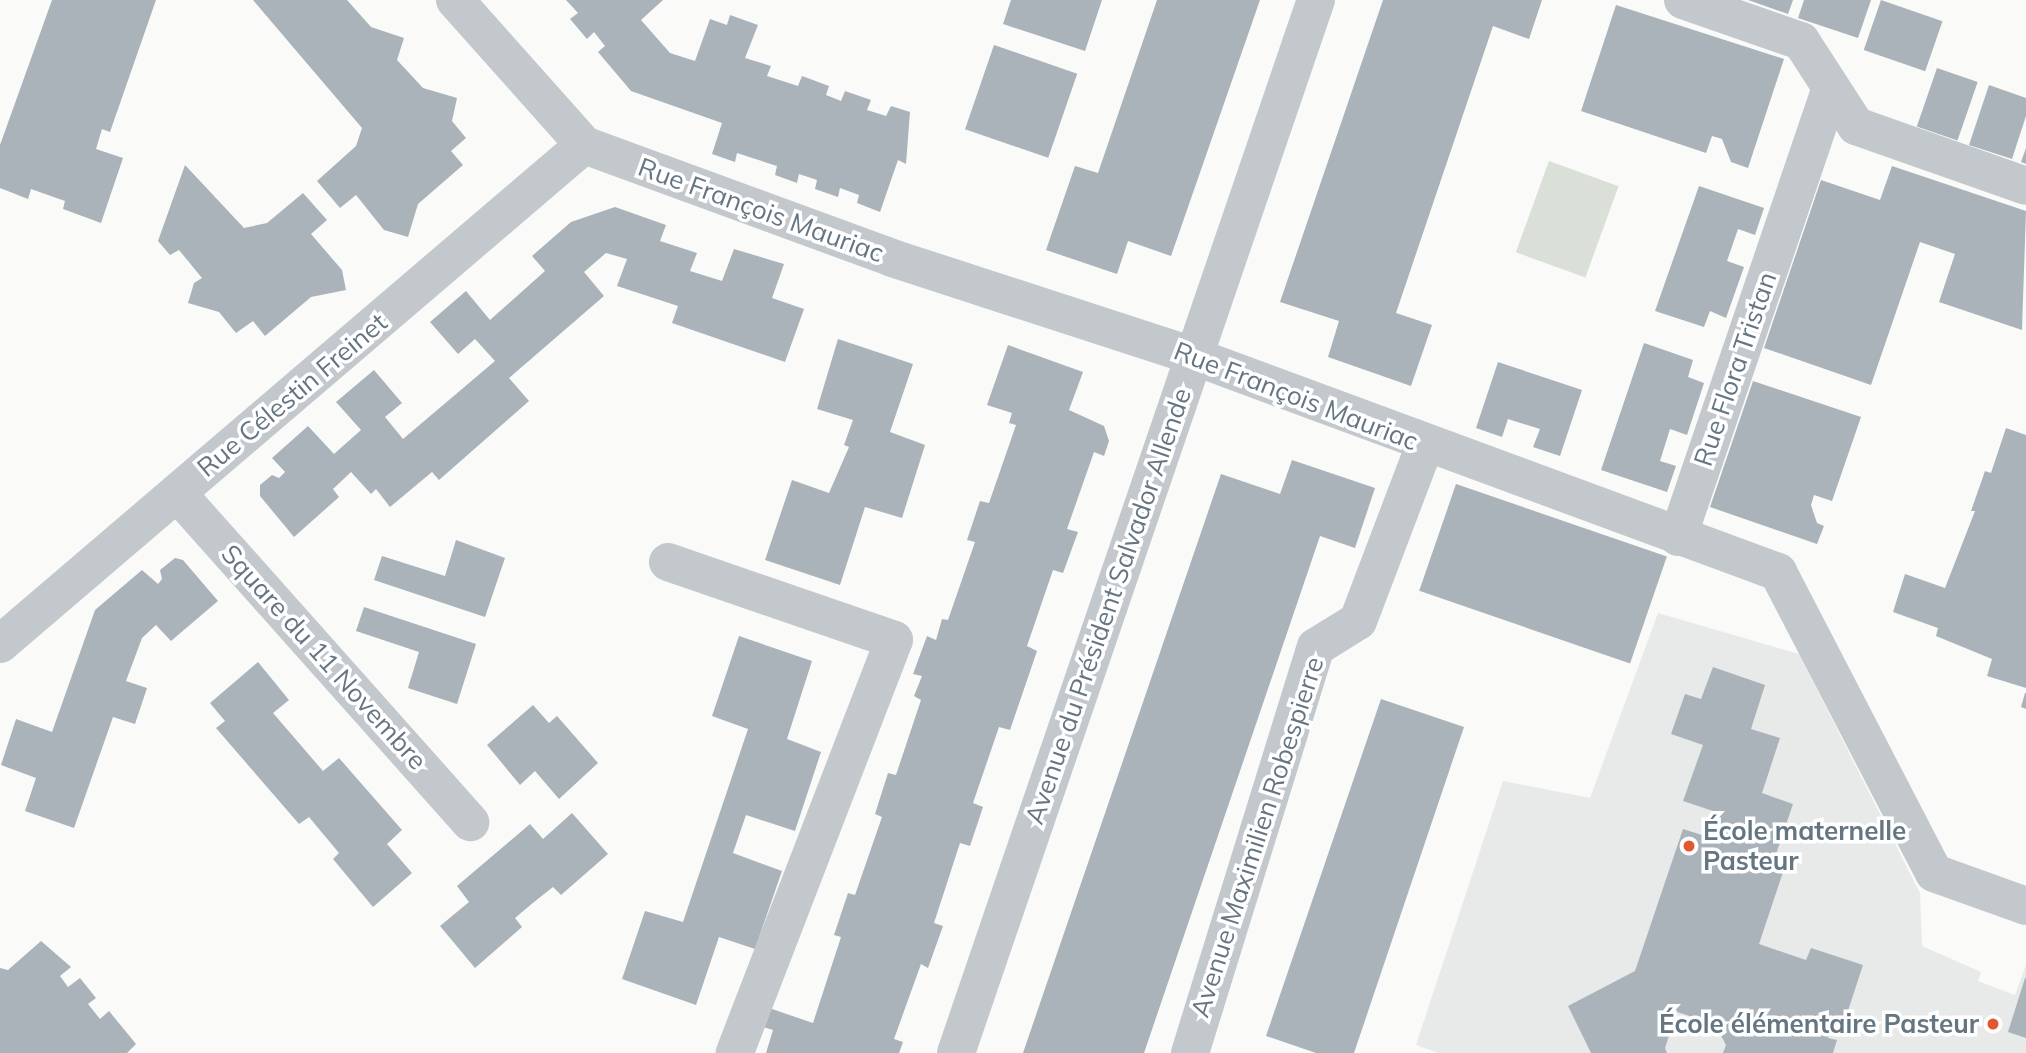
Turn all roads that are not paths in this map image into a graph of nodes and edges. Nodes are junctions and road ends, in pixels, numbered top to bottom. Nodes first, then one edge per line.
1 (455, 0) edge
2 (1316, 0) edge
3 (1683, 0) edge
4 (1830, 90) junction
5 (584, 145) junction
6 (2026, 186) edge
7 (1193, 356) junction
8 (1425, 445) junction
9 (177, 493) junction
10 (1678, 537) junction
11 (668, 562) dead end
12 (0, 644) edge
13 (470, 822) dead end
14 (2026, 906) edge
15 (735, 1053) edge
16 (956, 1053) edge
17 (1190, 1053) edge

1 - 5 street, Rue François Mauriac
2 - 7 street, Avenue du Président Salvador Allende
3 - 4 street
4 - 6 street
4 - 10 street, Rue Flora Tristan
5 - 7 street, Rue François Mauriac
5 - 9 street, Rue Célestin Freinet
7 - 8 street, Rue François Mauriac
7 - 16 street, Avenue du Président Salvador Allende
8 - 10 street, Rue François Mauriac
8 - 17 street, Avenue Maximilien Robespierre
9 - 12 street, Rue Célestin Freinet
9 - 13 street, Square du 11 Novembre
10 - 14 street, Rue François Mauriac
11 - 15 street

